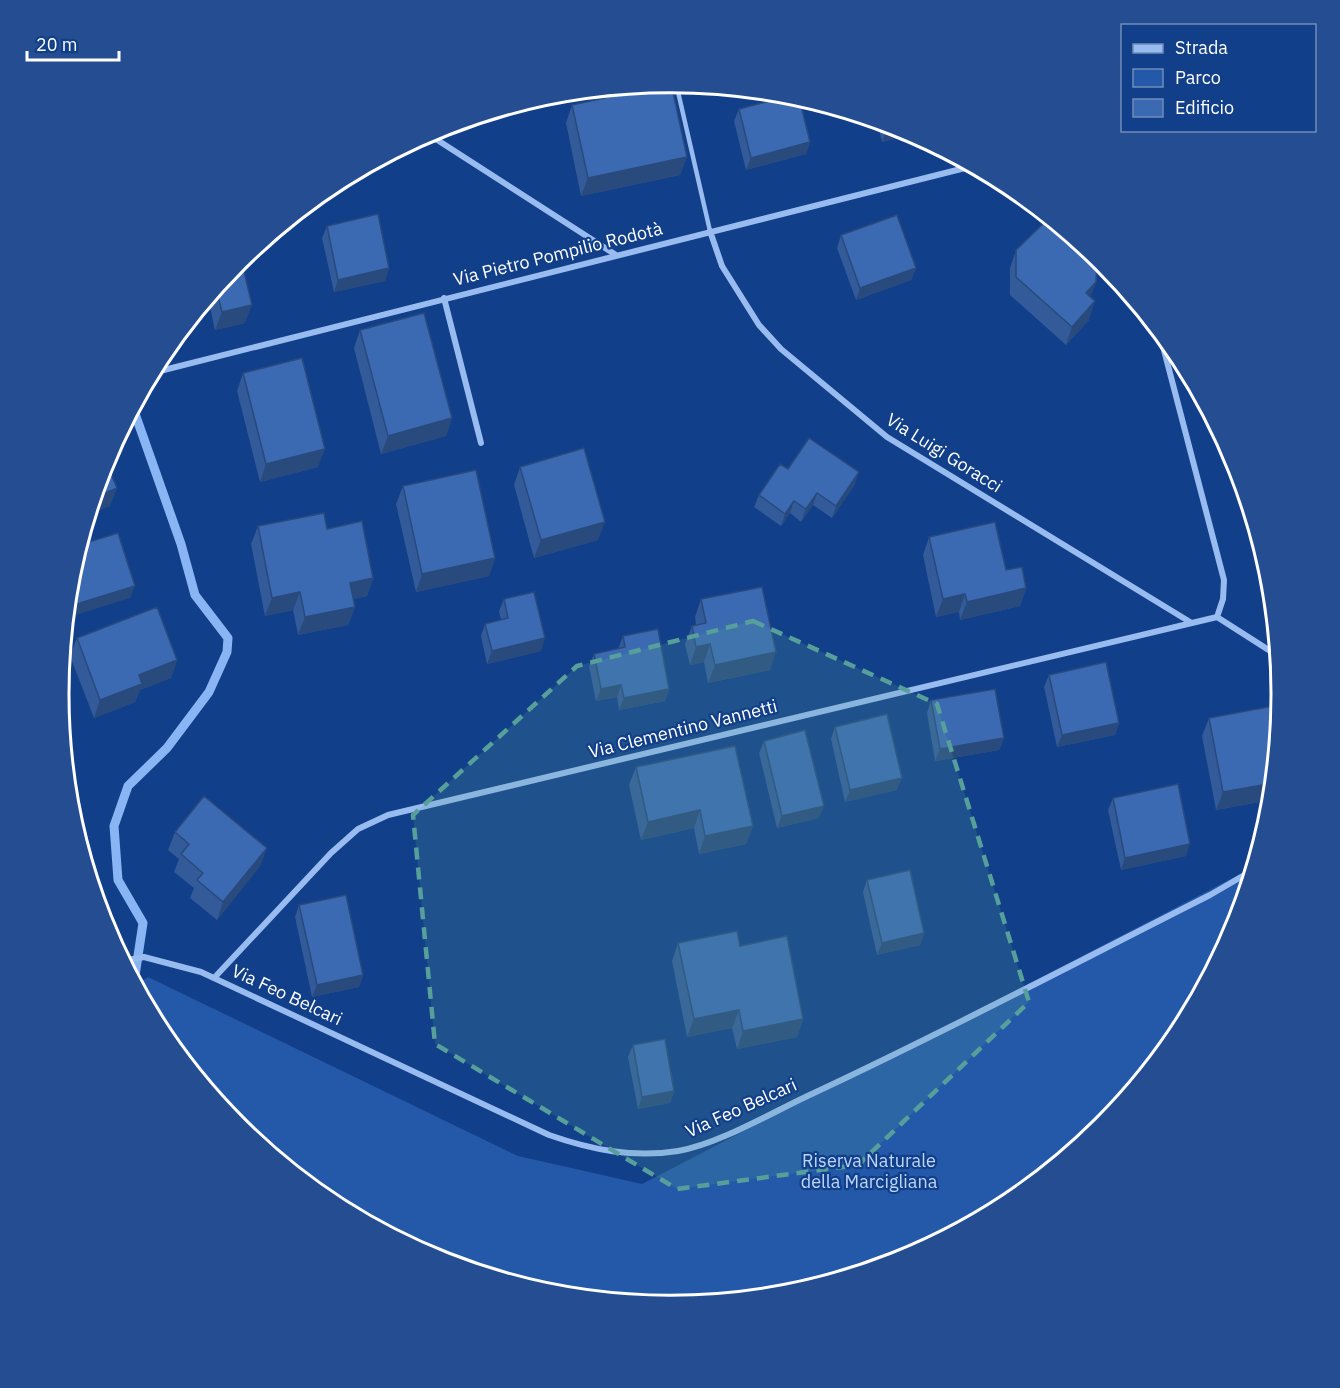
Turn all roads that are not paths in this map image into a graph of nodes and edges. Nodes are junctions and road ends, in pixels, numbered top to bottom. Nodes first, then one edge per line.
1 (678, 93) edge
2 (437, 140) edge
3 (961, 169) edge
4 (710, 231) junction
5 (616, 255) junction
6 (444, 298) junction
7 (1165, 353) edge
8 (164, 370) edge
9 (482, 443) dead end
10 (1217, 617) junction
11 (1190, 622) junction
12 (1270, 651) edge
13 (1243, 875) edge
14 (131, 960) edge
15 (215, 977) junction

1 - 4 lane
2 - 5 street
3 - 4 street, Via Pietro Pompilio Rodotà
4 - 5 street, Via Pietro Pompilio Rodotà
4 - 11 street, Via Luigi Goracci
5 - 6 street, Via Pietro Pompilio Rodotà
6 - 8 street, Via Pietro Pompilio Rodotà
6 - 9 street
7 - 10 street
10 - 11 street, Via Clementino Vannetti
10 - 12 street
11 - 15 street, Via Clementino Vannetti
13 - 15 street, Via Feo Belcari
14 - 15 street, Via Feo Belcari

